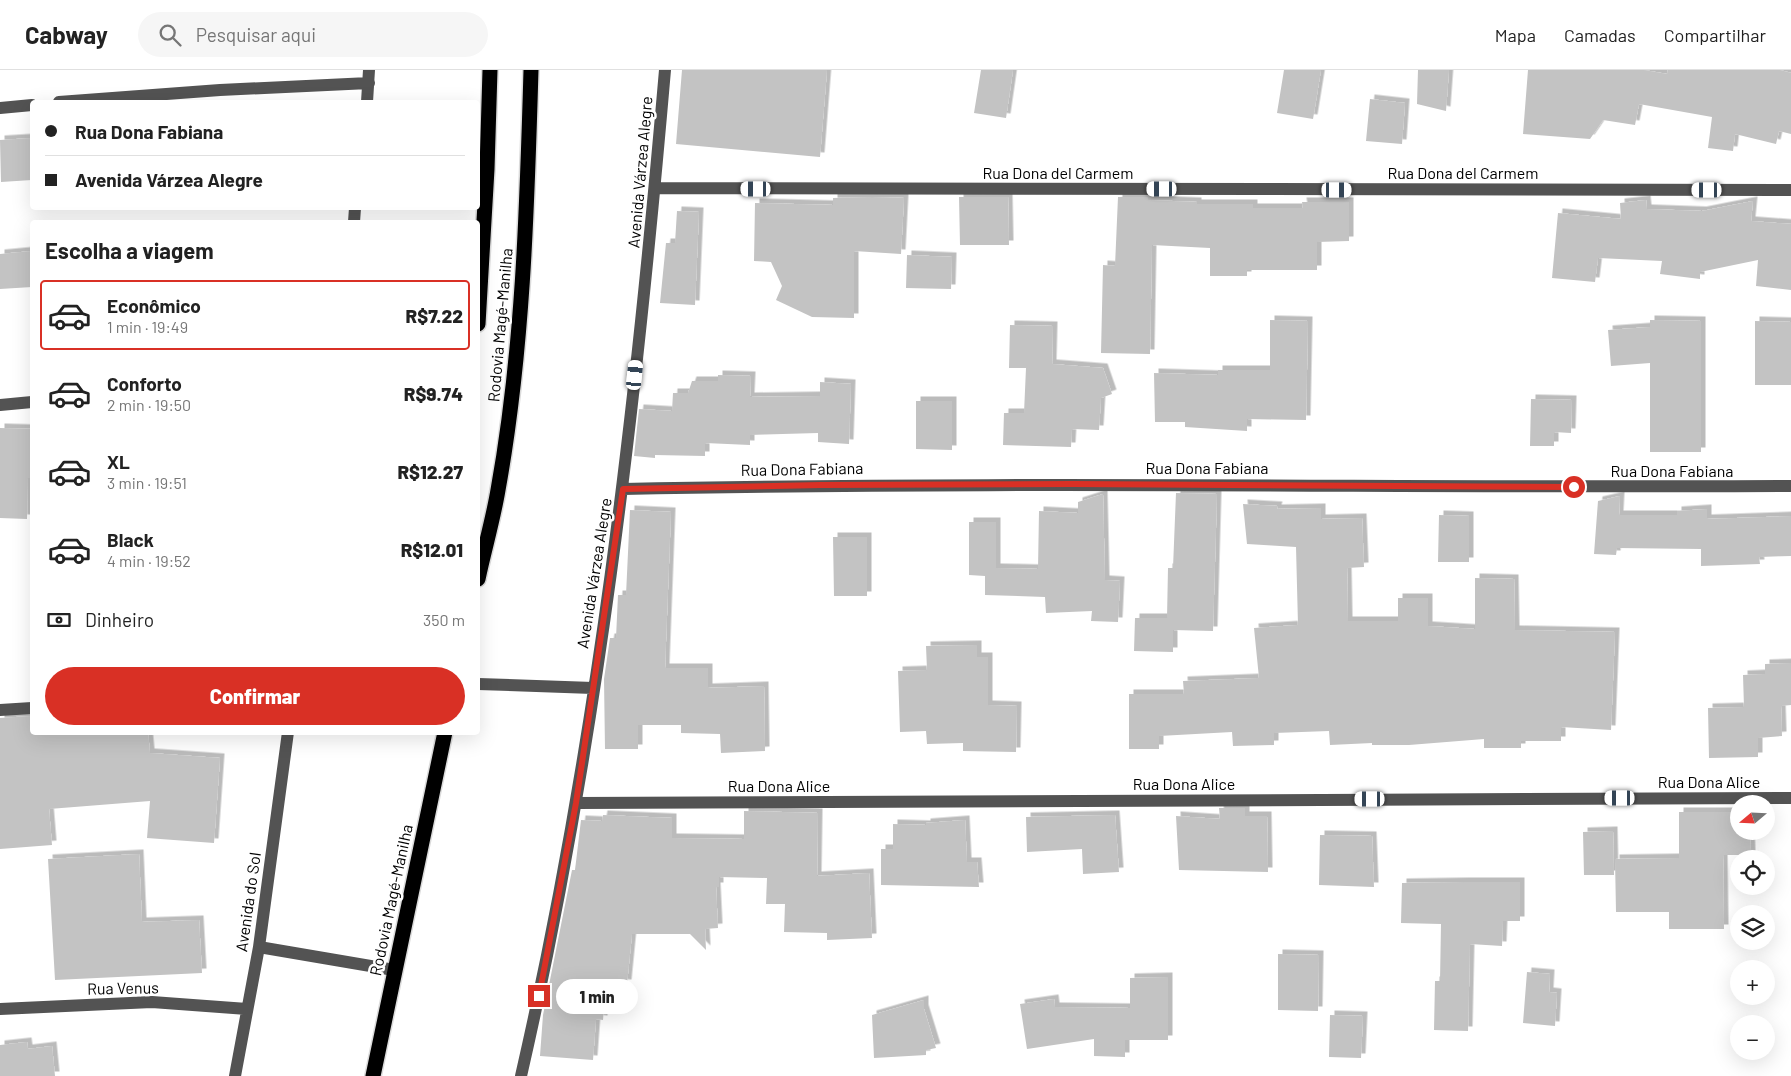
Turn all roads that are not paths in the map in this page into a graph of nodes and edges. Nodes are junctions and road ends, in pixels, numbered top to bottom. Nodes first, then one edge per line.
1 (490, 70) edge
2 (531, 70) edge
3 (665, 70) edge
4 (369, 76) edge
5 (86, 100) edge
6 (367, 100) edge
7 (30, 105) edge
8 (0, 108) edge
9 (656, 188) junction
10 (1791, 190) edge
11 (480, 290) edge
12 (30, 402) edge
13 (0, 405) edge
14 (1791, 486) edge
15 (623, 489) junction
16 (480, 570) edge
17 (480, 684) edge
18 (593, 688) junction
19 (30, 708) edge
20 (0, 710) edge
21 (288, 735) edge
22 (444, 735) edge
23 (1791, 798) edge
24 (576, 803) junction
25 (259, 947) junction
26 (394, 970) junction
27 (0, 1009) edge
28 (247, 1009) junction
29 (235, 1076) edge
30 (373, 1076) edge
31 (522, 1076) edge

1 - 11 highway, Rodovia Magé-Manilha
2 - 16 highway, Rodovia Magé-Manilha
3 - 9 street, Avenida Várzea Alegre
4 - 5 street
4 - 6 street
7 - 8 street
9 - 10 street, Rua Dona del Carmem
9 - 15 street, Avenida Várzea Alegre
12 - 13 street
14 - 15 street, Rua Dona Fabiana
15 - 18 street, Avenida Várzea Alegre
17 - 18 street
18 - 24 street, Avenida Várzea Alegre
19 - 20 street
21 - 25 street, Avenida do Sol
22 - 26 highway, Rodovia Magé-Manilha
23 - 24 street, Rua Dona Alice
24 - 31 street, Avenida Várzea Alegre
25 - 26 street
25 - 28 street, Avenida do Sol
26 - 30 highway, Rodovia Magé-Manilha
27 - 28 street, Rua Venus
28 - 29 street, Avenida do Sol

